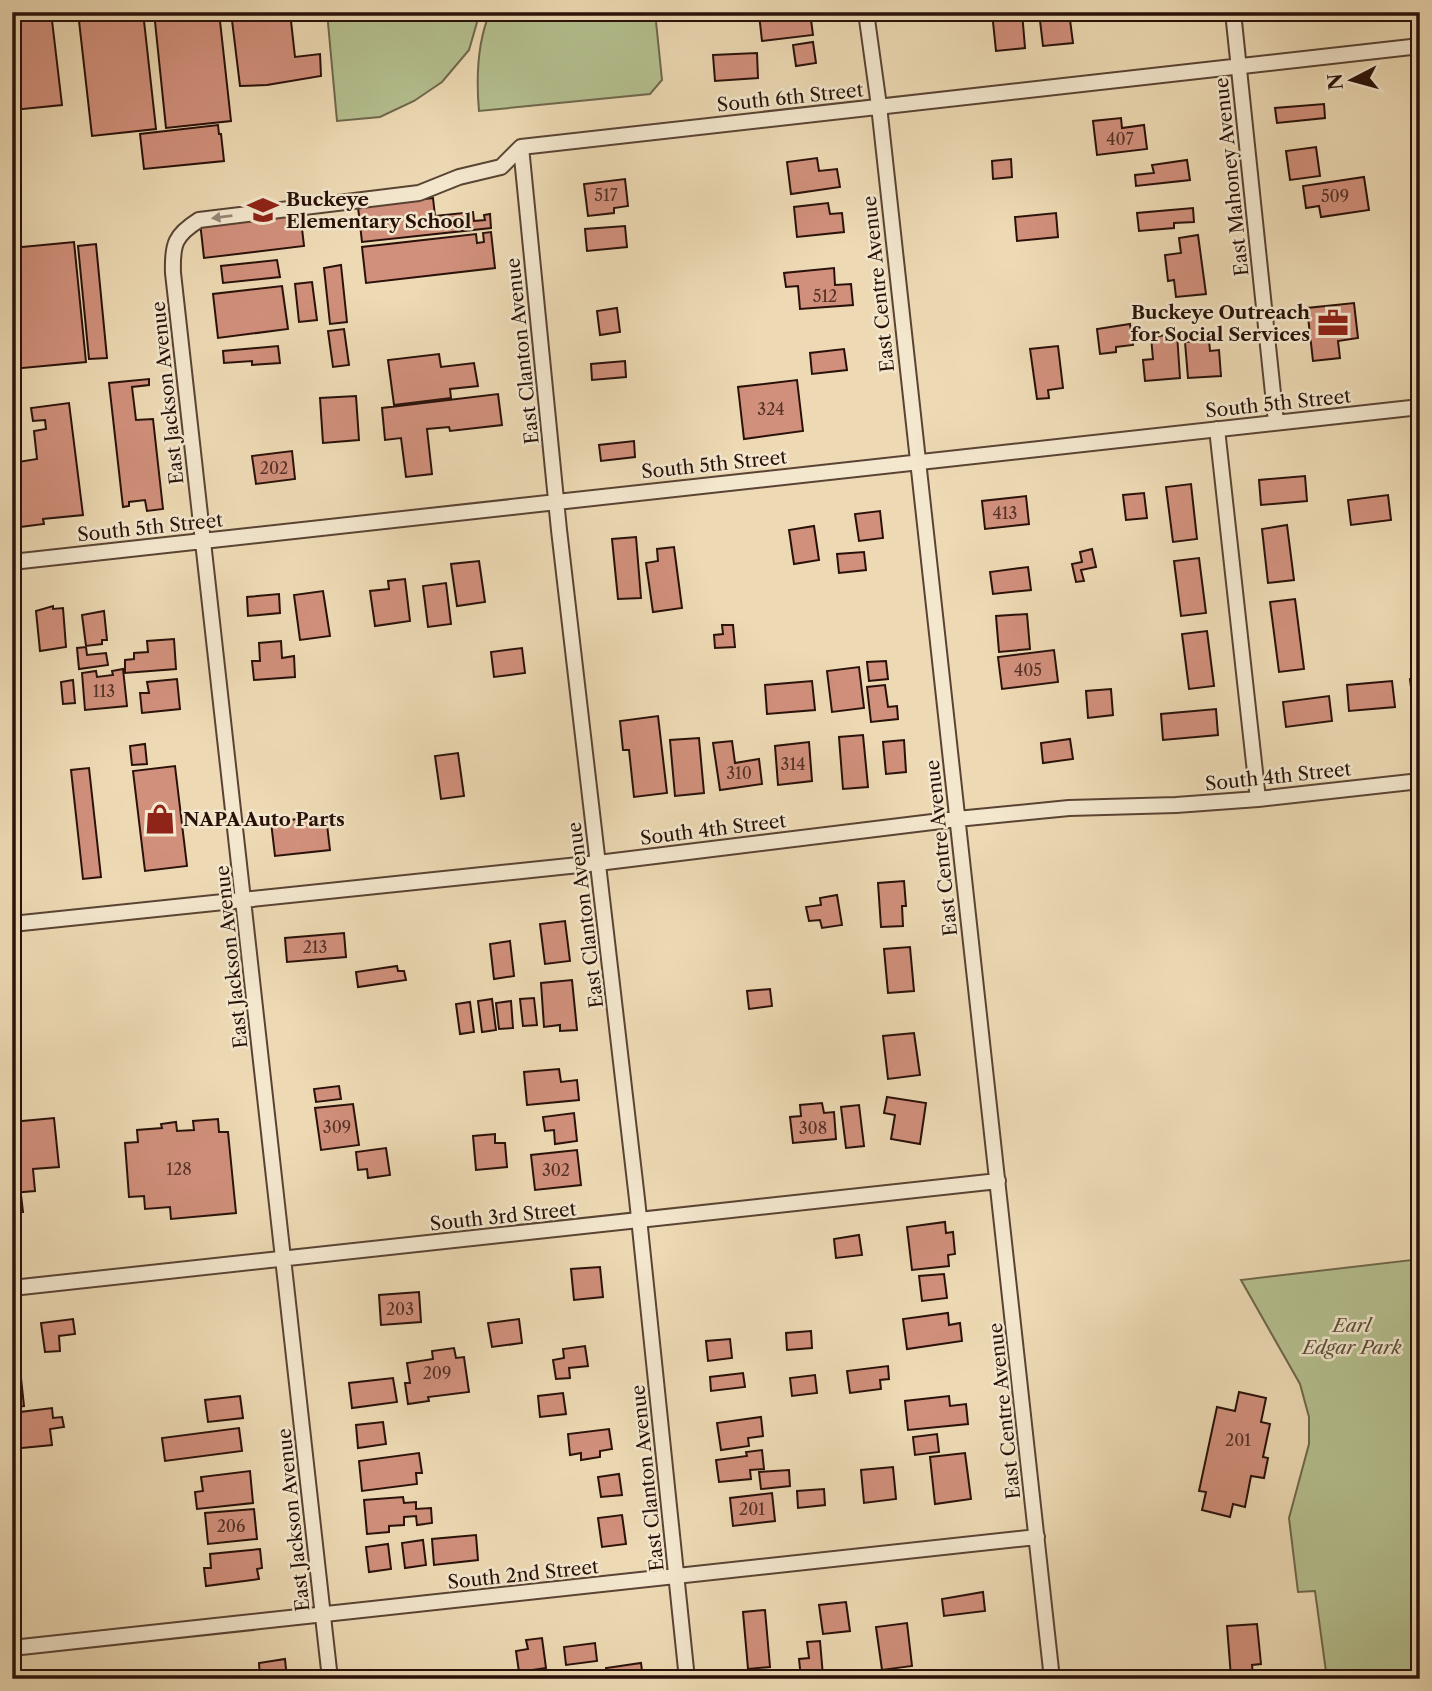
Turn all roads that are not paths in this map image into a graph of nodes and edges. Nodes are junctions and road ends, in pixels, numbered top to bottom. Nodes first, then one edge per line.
1 (866, 12) edge
2 (1233, 12) edge
3 (1420, 46) edge
4 (1239, 67) junction
5 (879, 106) junction
6 (521, 147) junction
7 (1420, 407) edge
8 (1276, 422) junction
9 (1217, 429) junction
10 (916, 461) junction
11 (556, 501) junction
12 (202, 541) junction
13 (12, 562) edge
14 (1420, 781) edge
15 (1258, 799) junction
16 (957, 819) junction
17 (598, 863) junction
18 (244, 899) junction
19 (12, 924) edge
20 (998, 1181) junction
21 (639, 1220) junction
22 (285, 1259) junction
23 (12, 1289) edge
24 (1037, 1537) junction
25 (676, 1577) junction
26 (323, 1614) junction
27 (12, 1648) edge
28 (330, 1679) edge
29 (687, 1679) edge
30 (1052, 1679) edge

1 - 5 street, East Centre Avenue
2 - 4 street, East Mahoney Avenue
3 - 4 street, South 6th Street
4 - 5 street, South 6th Street
4 - 8 street, East Mahoney Avenue
5 - 6 street, South 6th Street
5 - 10 street, East Centre Avenue
6 - 11 street, East Clanton Avenue
6 -> 12 street, East Jackson Avenue
7 - 8 street, South 5th Street
8 - 9 street, South 5th Street
9 - 10 street, South 5th Street
9 - 15 street
10 - 11 street, South 5th Street
10 - 16 street, East Centre Avenue
11 - 12 street, South 5th Street
11 - 17 street, East Clanton Avenue
12 - 13 street, South 5th Street
12 - 18 street, East Jackson Avenue
14 - 15 street, South 4th Street
15 - 16 street, South 4th Street
16 - 17 street, South 4th Street
16 - 20 street, East Centre Avenue
17 - 18 street, South 4th Street
17 - 21 street, East Clanton Avenue
18 - 19 street, South 4th Street
18 - 22 street, East Jackson Avenue
20 - 21 street, South 3rd Street
20 - 24 street, East Centre Avenue
21 - 22 street, South 3rd Street
21 - 25 street, East Clanton Avenue
22 - 23 street, South 3rd Street
22 - 26 street, East Jackson Avenue
24 - 25 street, South 2nd Street
24 - 30 street, East Centre Avenue
25 - 26 street, South 2nd Street
25 - 29 street, East Clanton Avenue
26 - 27 street, South 2nd Street
26 - 28 street, East Jackson Avenue

